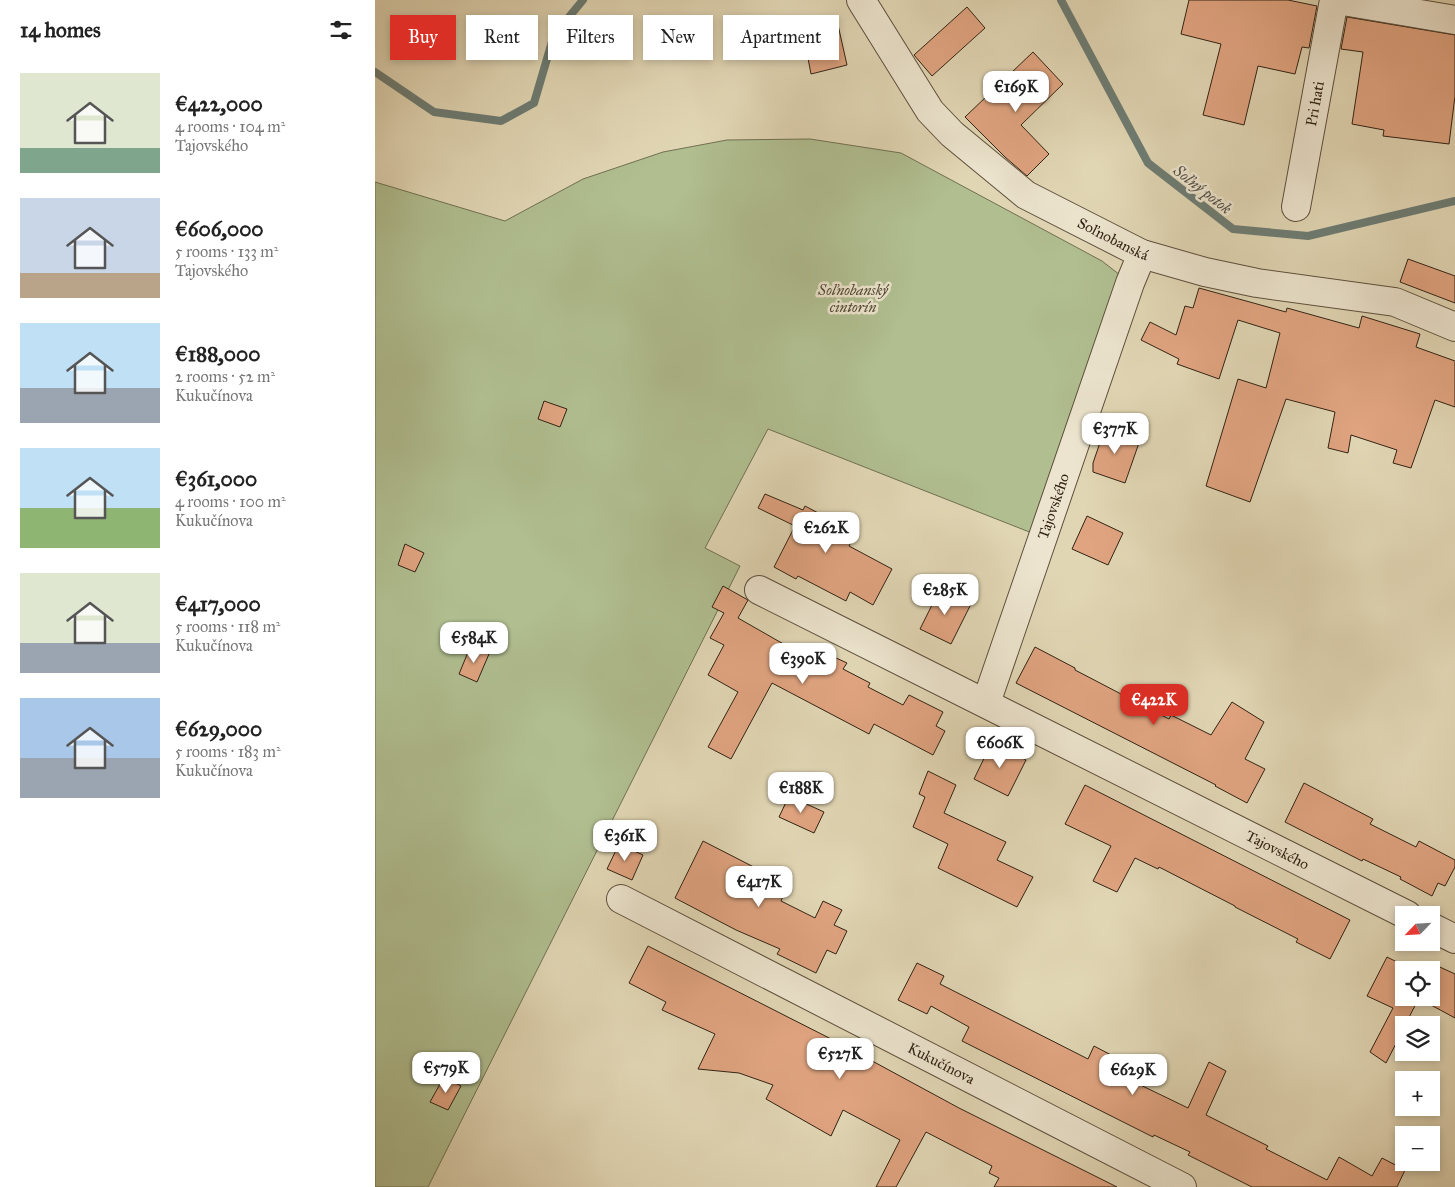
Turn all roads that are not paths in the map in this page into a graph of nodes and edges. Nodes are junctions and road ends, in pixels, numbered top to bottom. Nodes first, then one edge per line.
1 (861, 0) edge
2 (1336, 0) edge
3 (1455, 20) edge
4 (1296, 207) dead end
5 (1142, 254) junction
6 (1455, 327) edge
7 (759, 590) dead end
8 (987, 703) junction
9 (621, 899) dead end
10 (1395, 909) edge
11 (1440, 932) edge
12 (1455, 939) edge
13 (1182, 1187) edge

1 - 5 street, Soľnobanská
2 - 3 street
2 - 4 street, Pri hati
5 - 6 street, Soľnobanská
5 - 8 street, Tajovského
7 - 8 street, Tajovského
8 - 10 street, Tajovského
9 - 13 street, Kukučínova
11 - 12 street

